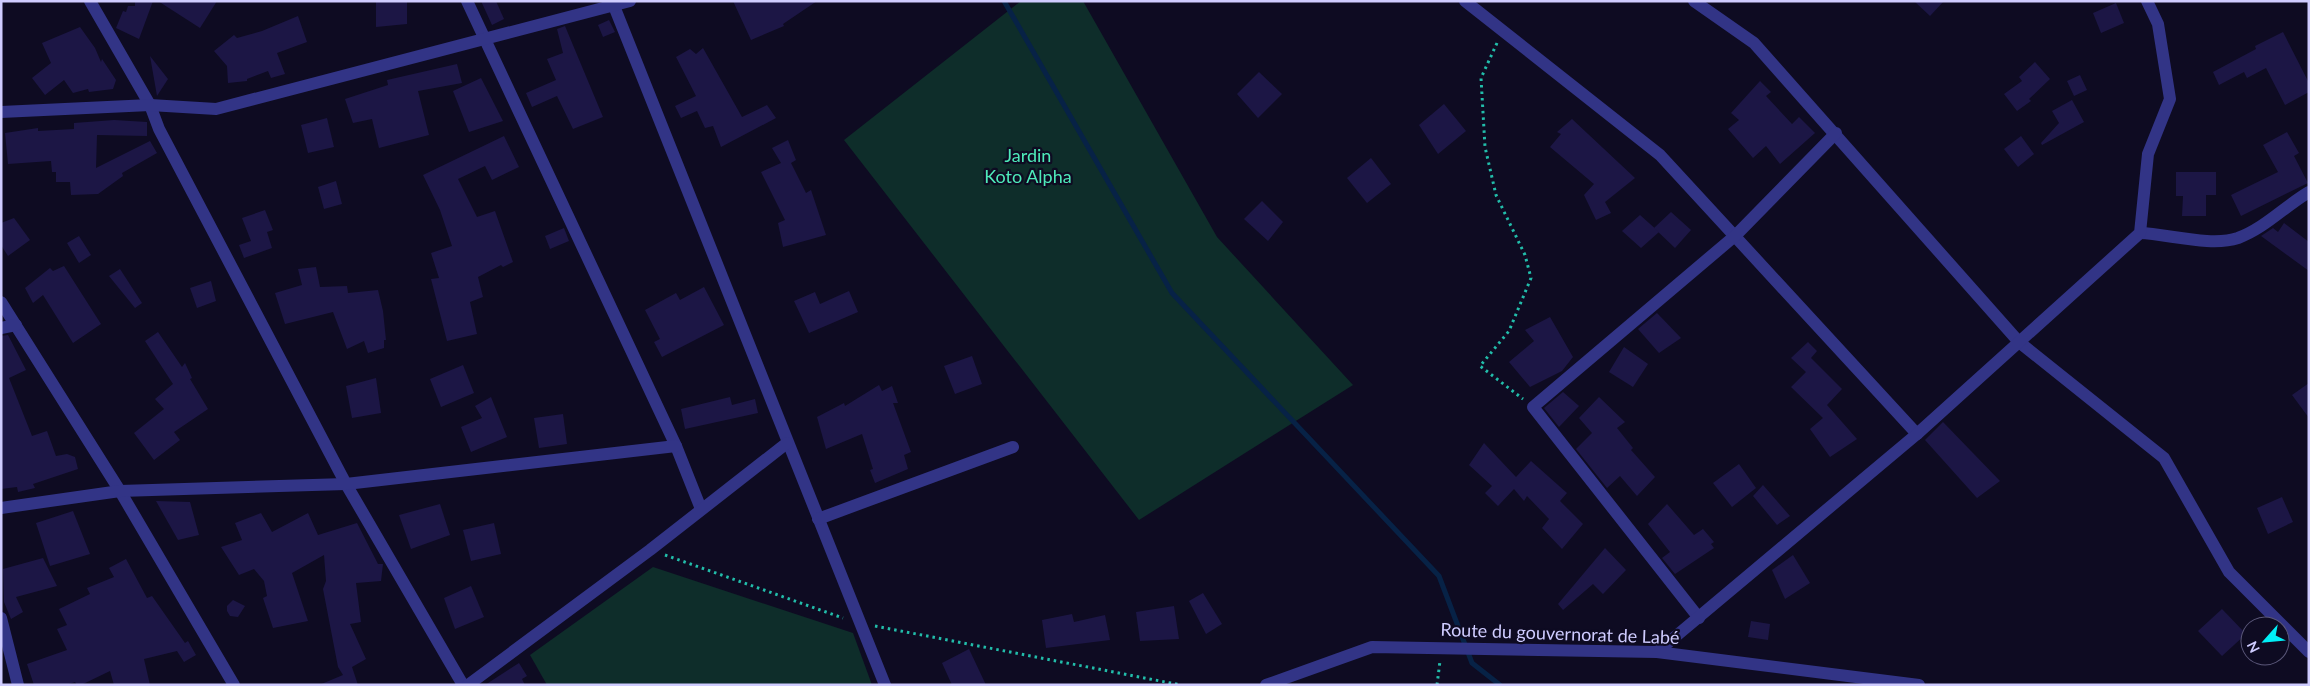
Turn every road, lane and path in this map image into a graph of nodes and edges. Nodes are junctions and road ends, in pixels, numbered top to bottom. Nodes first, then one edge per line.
1 (90, 1) edge
2 (467, 1) edge
3 (630, 1) edge
4 (1465, 1) edge
5 (1694, 1) edge
6 (2147, 1) edge
7 (613, 4) edge
8 (1502, 31) junction
9 (486, 39) junction
10 (150, 105) junction
11 (1, 112) edge
12 (1836, 134) junction
13 (2309, 192) edge
14 (2140, 233) junction
15 (1736, 235) junction
16 (1, 302) edge
17 (16, 325) junction
18 (1, 328) edge
19 (2019, 342) junction
20 (1533, 408) junction
21 (1917, 434) junction
22 (787, 443) junction
23 (676, 446) junction
24 (1013, 447) dead end
25 (346, 484) junction
26 (120, 491) junction
27 (1, 508) edge
28 (701, 509) junction
29 (818, 519) junction
30 (650, 550) junction
31 (1, 618) edge
32 (1699, 618) junction
33 (860, 624) junction
34 (1441, 648) junction
35 (1657, 652) junction
36 (2309, 652) edge
37 (18, 685) edge
38 (234, 685) edge
39 (463, 685) edge
40 (468, 685) edge
41 (885, 685) edge
42 (1181, 685) edge
43 (1266, 685) edge
44 (1437, 685) edge
45 (1919, 685) edge

1 - 10 street
2 - 9 street
3 - 7 street
4 - 8 street
5 - 12 street
6 - 14 street
7 - 9 street
7 - 22 street
8 - 15 street
8 - 20 path
9 - 10 street
9 - 23 street
10 - 11 street
10 - 25 street
12 - 15 street
12 - 19 street
13 - 14 street
14 - 19 street
15 - 20 street
15 - 21 street
16 - 17 street
17 - 18 street
17 - 26 street
19 - 21 street
19 - 36 street
20 - 32 street
21 - 32 street
22 - 28 street
22 - 29 street
23 - 25 street
23 - 28 street
24 - 29 street
25 - 26 street
25 - 39 street
26 - 27 street
26 - 38 street
28 - 30 street
29 - 33 street
30 - 33 path
30 - 40 street
31 - 37 street
32 - 35 street
33 - 41 street
33 - 42 path
34 - 35 street, Route du gouvernorat de Labé
34 - 43 street, Route du gouvernorat de Labé
34 - 44 path
35 - 45 street, Route du gouvernorat de Labé

